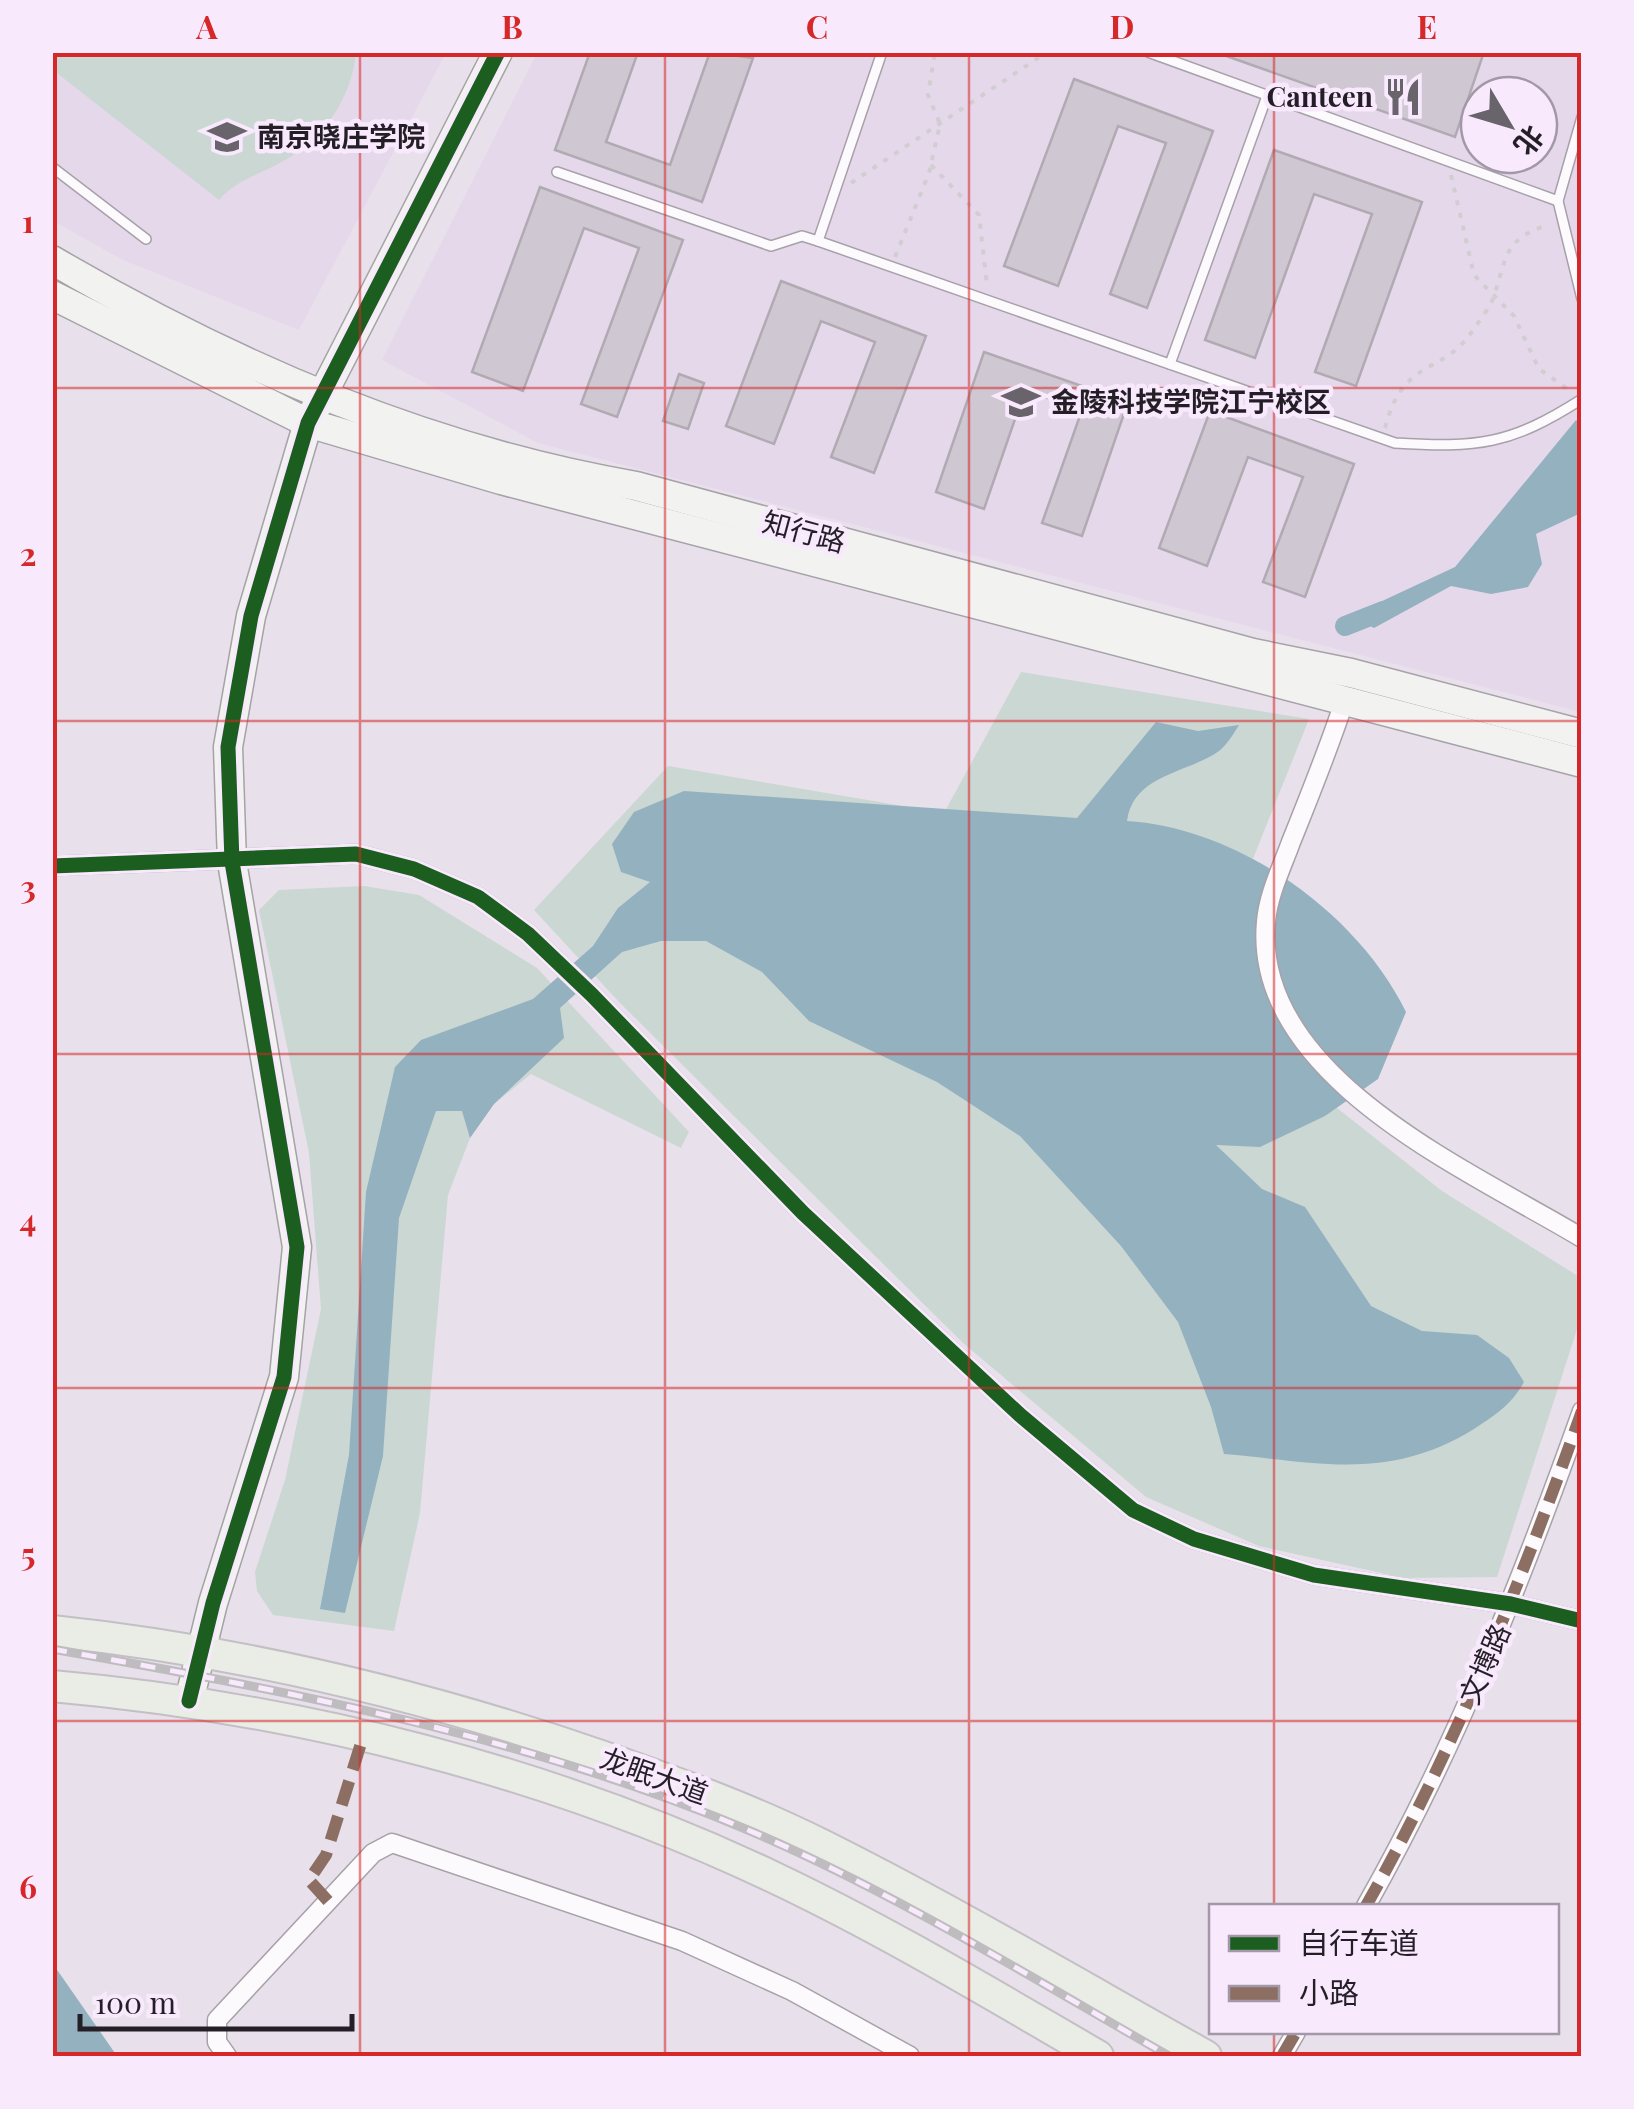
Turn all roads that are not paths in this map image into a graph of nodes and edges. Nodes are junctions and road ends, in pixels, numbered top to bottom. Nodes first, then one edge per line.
1 (498, 52) edge
2 (882, 52) edge
3 (1148, 52) edge
4 (1267, 96) junction
5 (1582, 116) edge
6 (52, 167) edge
7 (557, 172) dead end
8 (1558, 201) junction
9 (146, 239) dead end
10 (818, 241) junction
11 (52, 260) edge
12 (52, 294) edge
13 (1582, 298) edge
14 (1170, 364) junction
15 (321, 394) junction
16 (1582, 398) edge
17 (308, 423) junction
18 (1345, 700) junction
19 (1582, 734) edge
20 (1582, 763) edge
21 (232, 862) junction
22 (52, 866) edge
23 (1582, 1238) edge
24 (1582, 1412) edge
25 (1511, 1604) junction
26 (1582, 1622) edge
27 (52, 1631) edge
28 (202, 1650) junction
29 (52, 1686) edge
30 (189, 1701) junction
31 (1367, 1904) edge
32 (1295, 2034) edge
33 (227, 2056) edge
34 (910, 2056) edge
35 (1098, 2056) edge
36 (1206, 2056) edge
37 (1282, 2056) edge

1 - 15 street
2 - 10 lane
3 - 4 lane
4 - 8 lane
4 - 14 lane
5 - 8 lane
6 - 9 lane
7 - 10 lane
8 - 13 lane
10 - 14 lane
11 - 15 street, 知行路
12 - 17 street, 知行路
14 - 16 lane
15 - 17 street
15 - 19 street, 知行路
17 - 18 street, 知行路
17 - 21 street
18 - 20 street, 知行路
18 - 23 street
21 - 22 street
21 - 25 street
21 - 28 street
24 - 25 street, 文博路
25 - 26 street
25 - 31 street, 文博路
27 - 28 main road, 龙眠大道
28 - 30 street
28 - 36 main road, 龙眠大道
29 - 30 main road, 龙眠大道
30 - 35 main road, 龙眠大道
32 - 37 street
33 - 34 street

